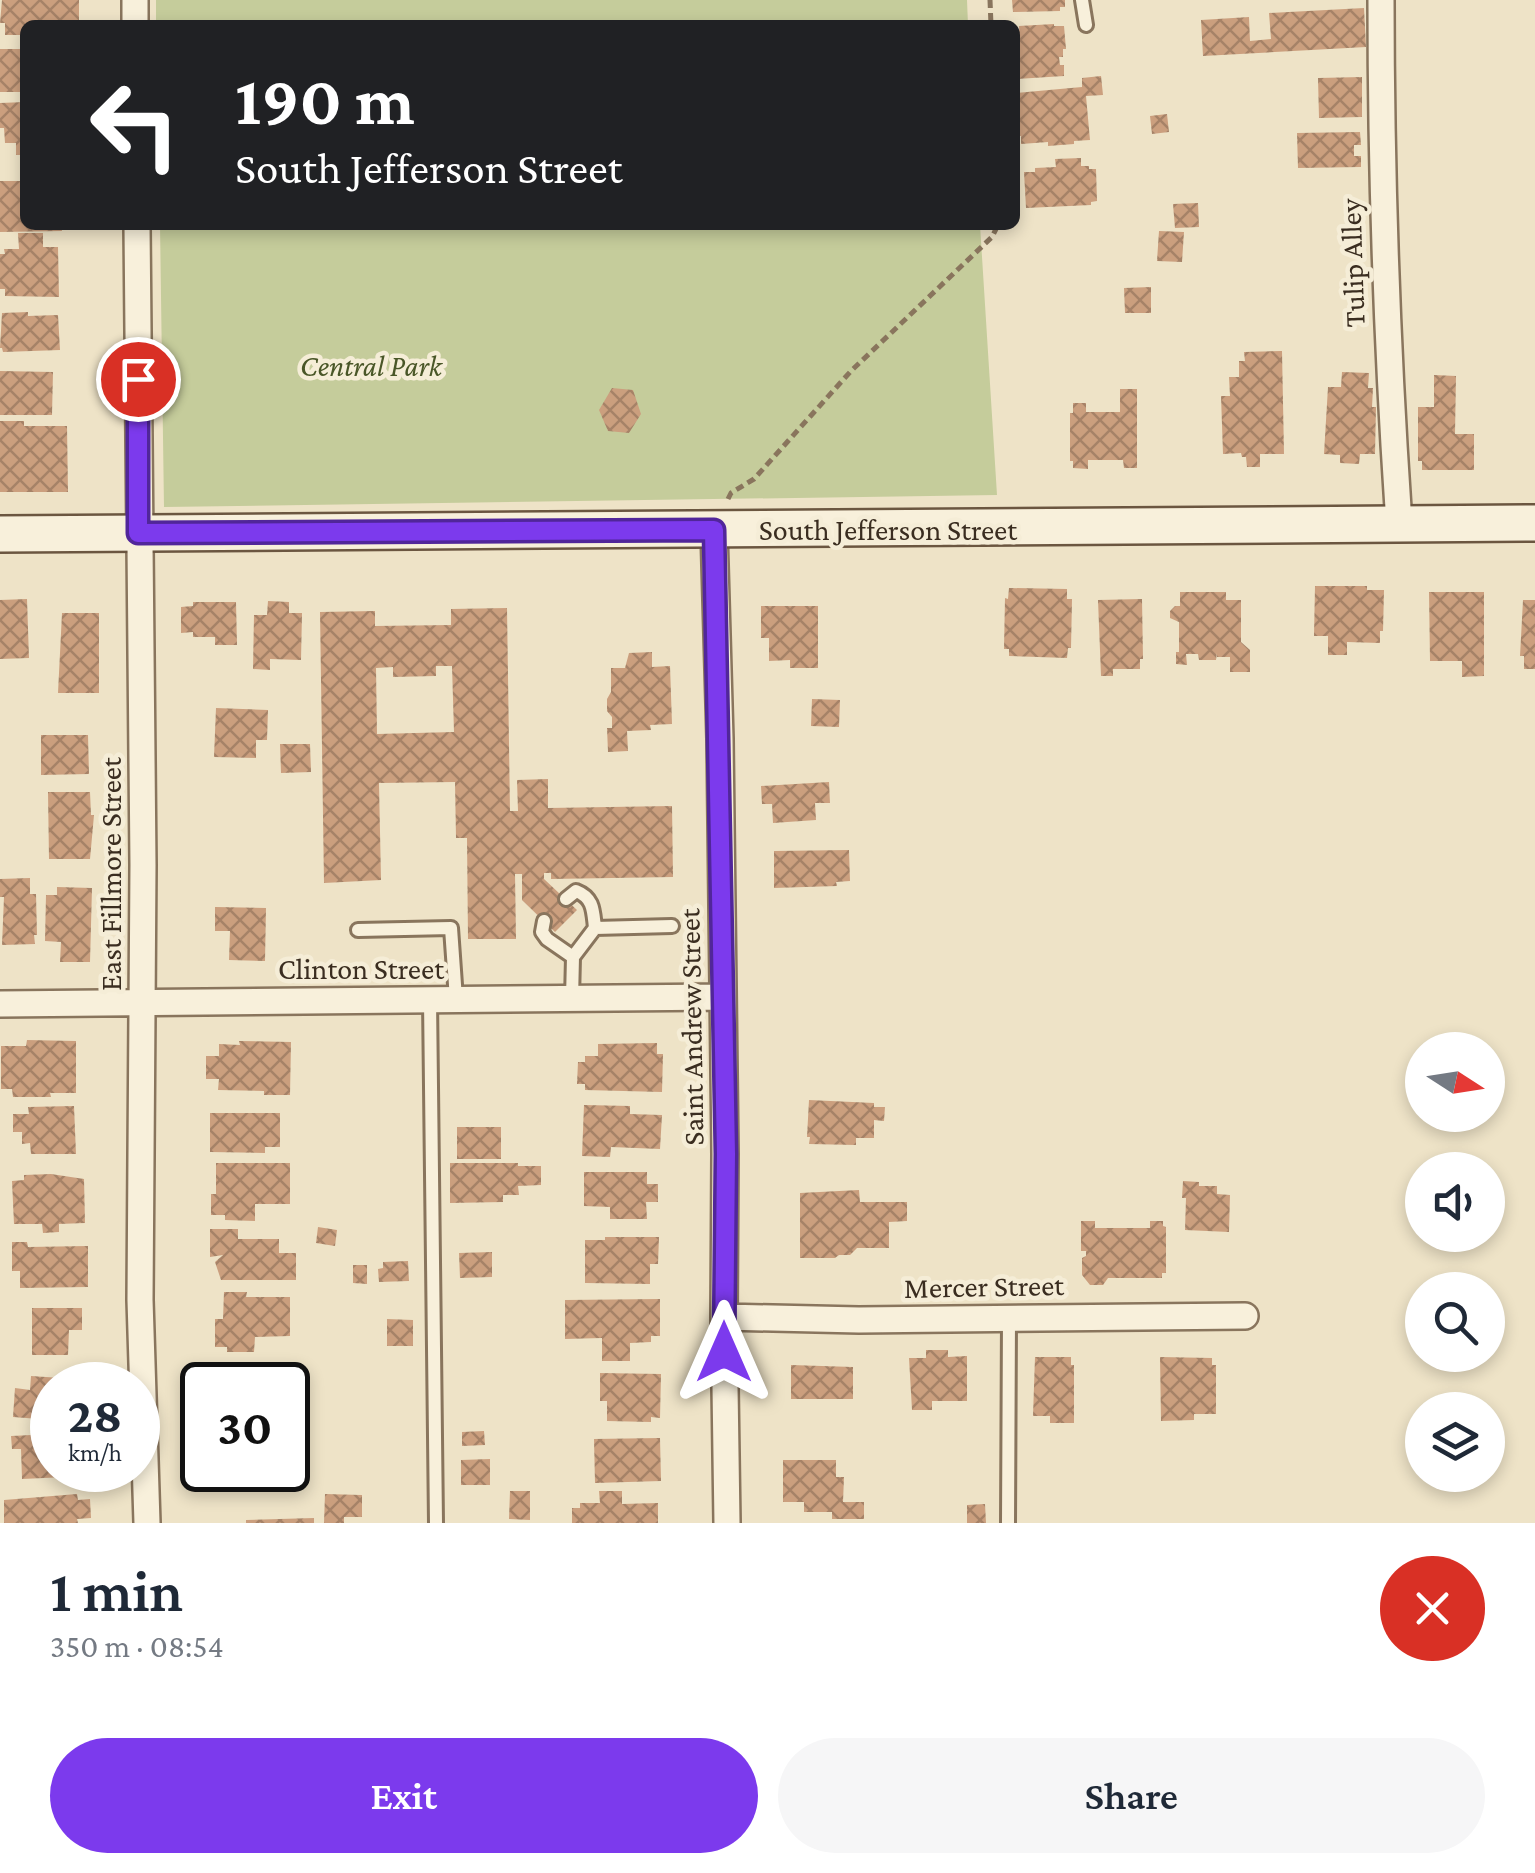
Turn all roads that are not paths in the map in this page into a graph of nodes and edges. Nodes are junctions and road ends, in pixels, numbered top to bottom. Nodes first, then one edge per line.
1 (1082, 0) edge
2 (1381, 0) edge
3 (1086, 25) dead end
4 (136, 230) edge
5 (1399, 523) junction
6 (1535, 523) edge
7 (714, 530) junction
8 (138, 533) junction
9 (0, 534) edge
10 (566, 899) dead end
11 (544, 921) dead end
12 (672, 926) dead end
13 (595, 928) junction
14 (358, 930) dead end
15 (574, 958) junction
16 (723, 997) junction
17 (443, 999) junction
18 (572, 999) junction
19 (142, 1002) junction
20 (0, 1004) edge
21 (1245, 1316) dead end
22 (724, 1317) junction
23 (1010, 1319) junction
24 (147, 1523) edge
25 (436, 1523) edge
26 (727, 1523) edge
27 (1008, 1523) edge

1 - 3 lane
2 - 5 street, Tulip Alley
4 - 8 street, East Fillmore Street
5 - 6 street, South Jefferson Street
5 - 7 street, South Jefferson Street
7 - 8 street, South Jefferson Street
7 - 16 street, Saint Andrew Street
8 - 9 street, South Jefferson Street
8 - 19 street, East Fillmore Street
10 - 13 lane
11 - 15 lane
12 - 13 lane
13 - 15 lane
14 - 17 lane
15 - 18 lane
16 - 18 street, Clinton Street
16 - 22 street, Saint Andrew Street
17 - 18 street, Clinton Street
17 - 19 street, Clinton Street
17 - 25 lane
19 - 20 street, Clinton Street
19 - 24 street, East Fillmore Street
21 - 23 street, Mercer Street
22 - 23 street, Mercer Street
22 - 26 street, Saint Andrew Street
23 - 27 lane

